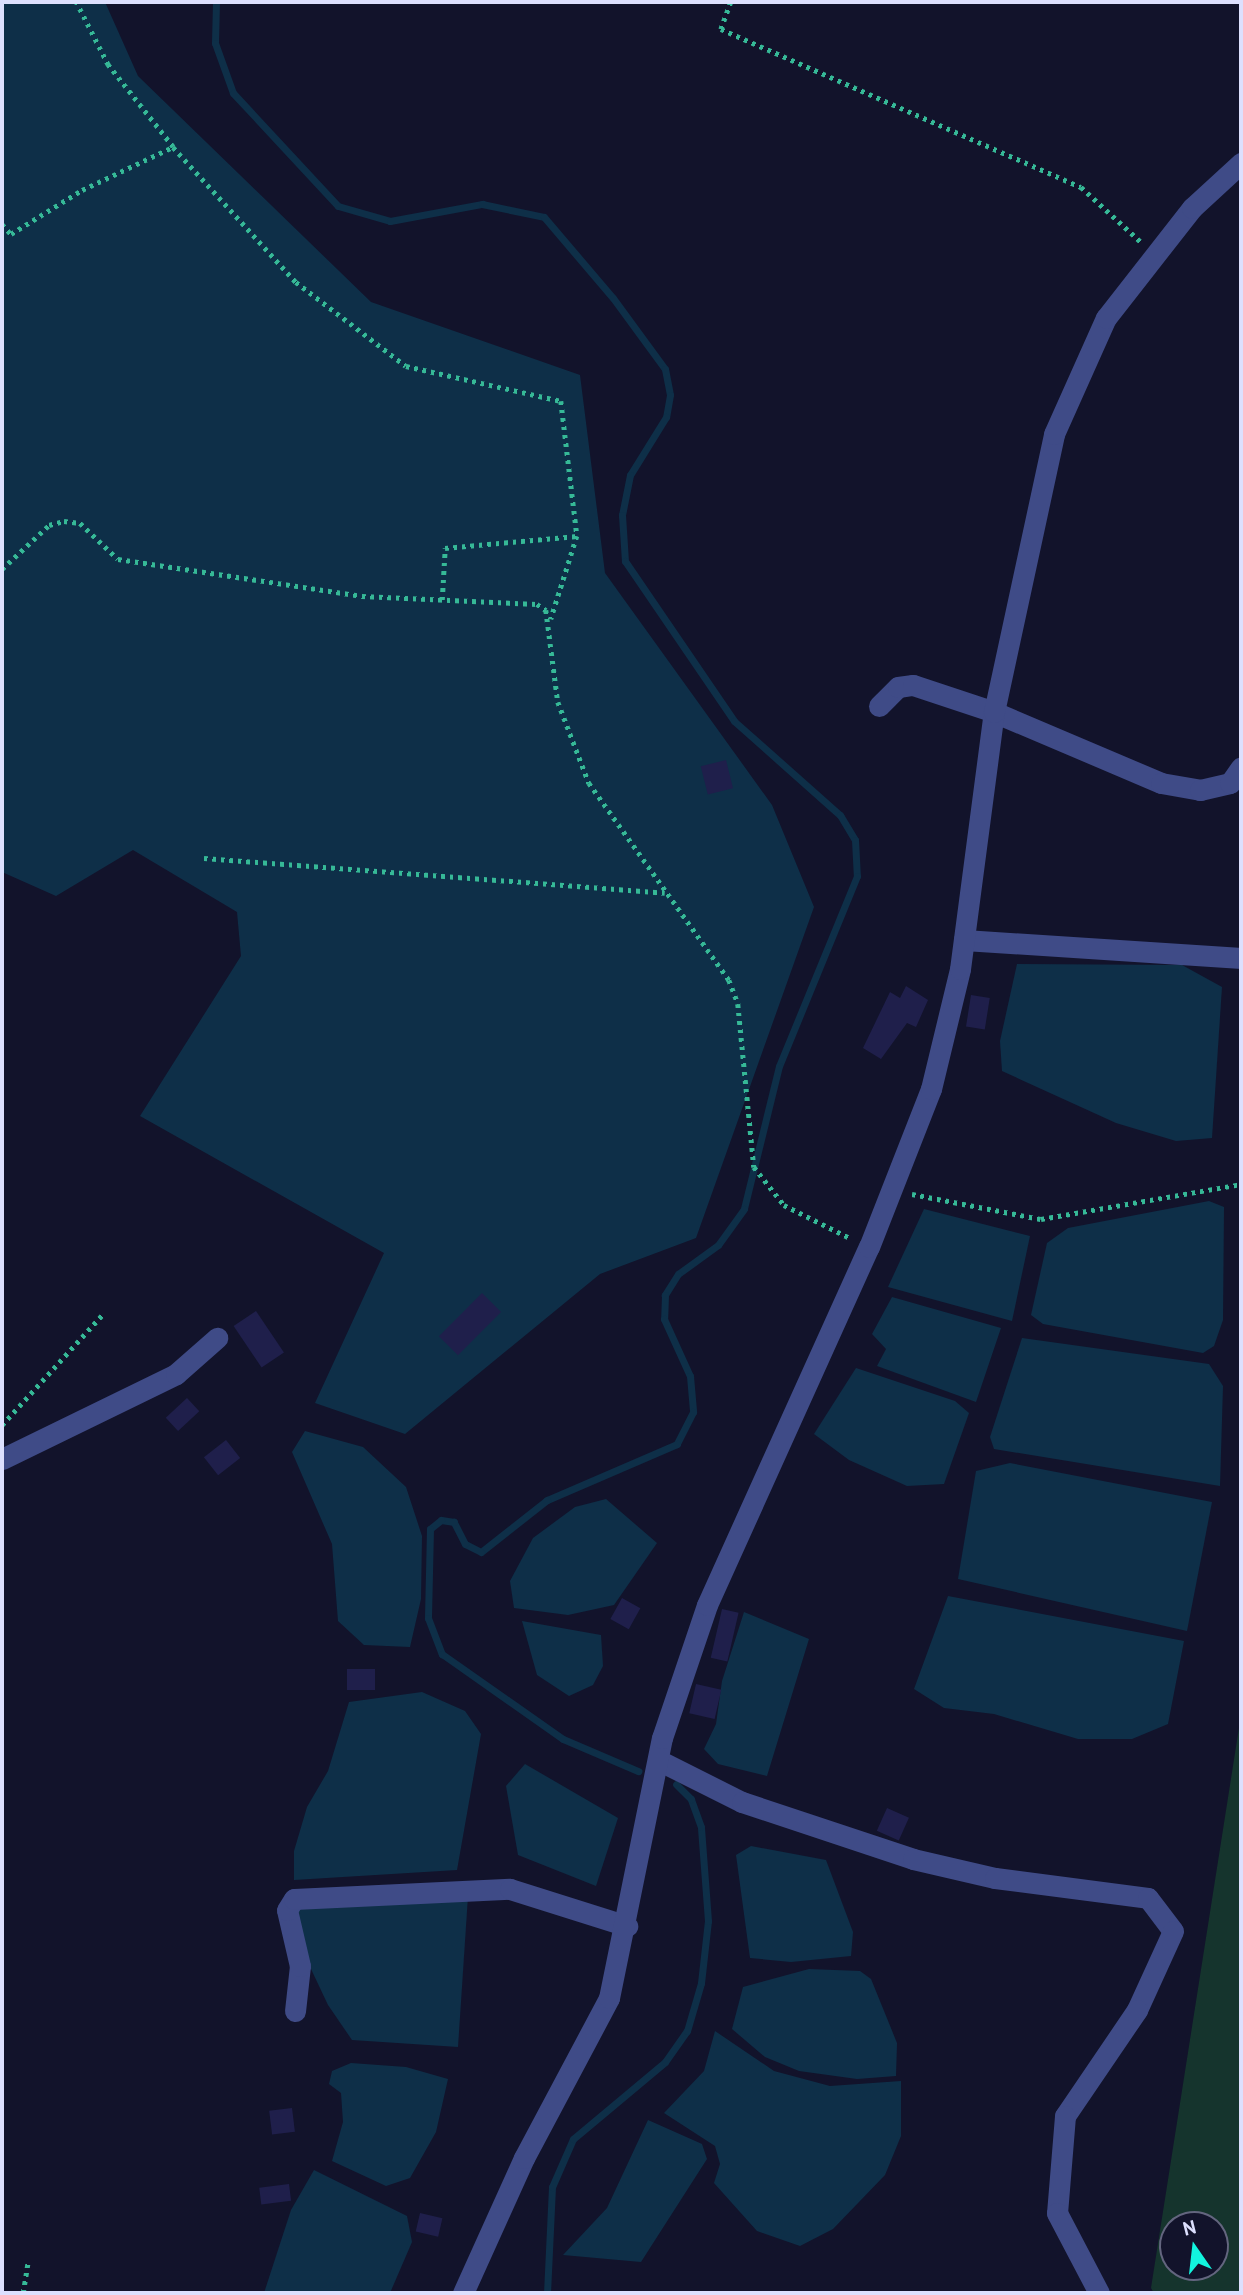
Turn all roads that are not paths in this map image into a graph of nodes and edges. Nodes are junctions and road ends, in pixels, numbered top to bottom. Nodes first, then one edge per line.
1 (1241, 163) edge
2 (879, 706) dead end
3 (994, 712) junction
4 (1241, 767) edge
5 (964, 940) junction
6 (1241, 958) edge
7 (218, 1338) dead end
8 (2, 1459) edge
9 (659, 1760) junction
10 (626, 1926) junction
11 (295, 2011) dead end
12 (463, 2293) edge
13 (1099, 2293) edge

1 - 3 street
2 - 3 street
3 - 4 street
3 - 5 street
5 - 6 street
5 - 9 street
7 - 8 street
9 - 10 street
9 - 13 street
10 - 11 street
10 - 12 street

